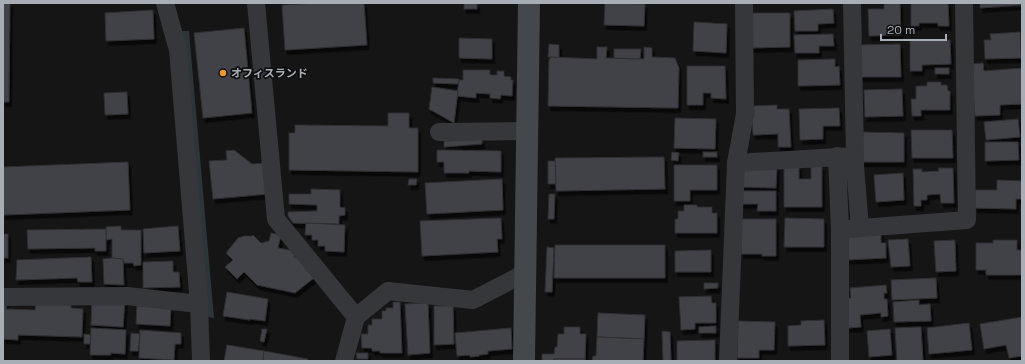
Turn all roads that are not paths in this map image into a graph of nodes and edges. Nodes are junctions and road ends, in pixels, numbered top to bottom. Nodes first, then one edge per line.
1 (165, 3) edge
2 (256, 3) edge
3 (529, 3) edge
4 (744, 3) edge
5 (852, 3) edge
6 (964, 3) edge
7 (527, 131) junction
8 (439, 132) dead end
9 (837, 156) junction
10 (855, 156) junction
11 (736, 162) junction
12 (860, 228) junction
13 (840, 230) junction
14 (525, 273) junction
15 (3, 297) edge
16 (199, 304) junction
17 (356, 317) junction
18 (201, 361) edge
19 (344, 361) edge
20 (524, 361) edge
21 (728, 361) edge
22 (840, 361) edge

1 - 16 street
2 - 17 street
3 - 7 street
4 - 11 street
5 - 10 street
6 - 12 street
7 - 8 street
7 - 14 street
9 - 10 street
9 - 11 street
9 - 13 street
10 - 12 street
11 - 21 street
12 - 13 street
13 - 22 street
14 - 17 street
14 - 20 street
15 - 16 street
16 - 18 street
17 - 19 street

